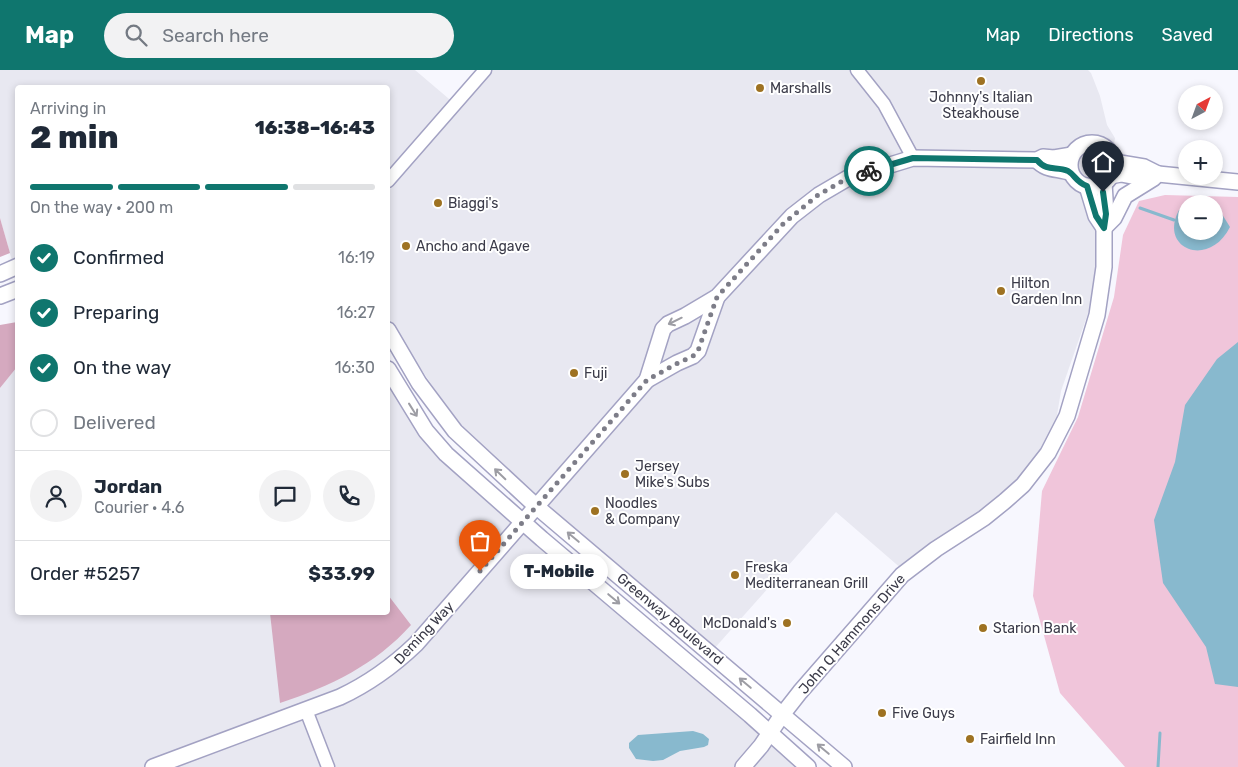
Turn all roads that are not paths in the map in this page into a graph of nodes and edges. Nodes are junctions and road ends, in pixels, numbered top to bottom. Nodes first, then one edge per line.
1 (484, 70) edge
2 (857, 70) edge
3 (1072, 155) junction
4 (913, 158) junction
5 (1112, 158) junction
6 (1037, 160) junction
7 (1071, 173) junction
8 (1158, 174) junction
9 (390, 179) edge
10 (1107, 180) junction
11 (1238, 182) edge
12 (1087, 186) junction
13 (1104, 228) junction
14 (15, 267) edge
15 (0, 274) edge
16 (15, 290) edge
17 (0, 296) edge
18 (717, 297) junction
19 (390, 333) edge
20 (390, 372) edge
21 (647, 380) junction
22 (537, 506) junction
23 (523, 522) junction
24 (306, 710) junction
25 (782, 715) junction
26 (770, 734) junction
27 (153, 767) edge
28 (328, 767) edge
29 (743, 767) edge
30 (808, 767) edge
31 (844, 767) edge

1 - 9 street
2 - 4 street
3 - 5 street
3 - 6 street, Deming Way
3 - 7 street
4 - 6 street, Deming Way
4 - 18 street, Deming Way
5 - 8 street
5 - 10 street
6 - 7 street, Deming Way
7 - 12 street
8 - 10 street
8 - 11 street
8 - 13 street
10 - 12 street
10 - 13 street, John Q Hammons Drive
12 - 13 street, John Q Hammons Drive
13 - 25 street, John Q Hammons Drive
14 - 15 street
16 - 17 street
18 - 21 street, Deming Way
18 -> 21 street, Deming Way
22 -> 19 street, Greenway Boulevard
20 -> 23 street, Greenway Boulevard
21 - 22 street, Deming Way
22 - 23 street, Deming Way
25 -> 22 street, Greenway Boulevard
23 - 24 street, Deming Way
23 -> 26 street, Greenway Boulevard
24 - 27 street, Deming Way
24 - 28 street
25 - 26 street, John Q Hammons Drive
31 -> 25 street, Greenway Boulevard
26 - 29 street, John Q Hammons Drive
26 - 30 street, Greenway Boulevard

